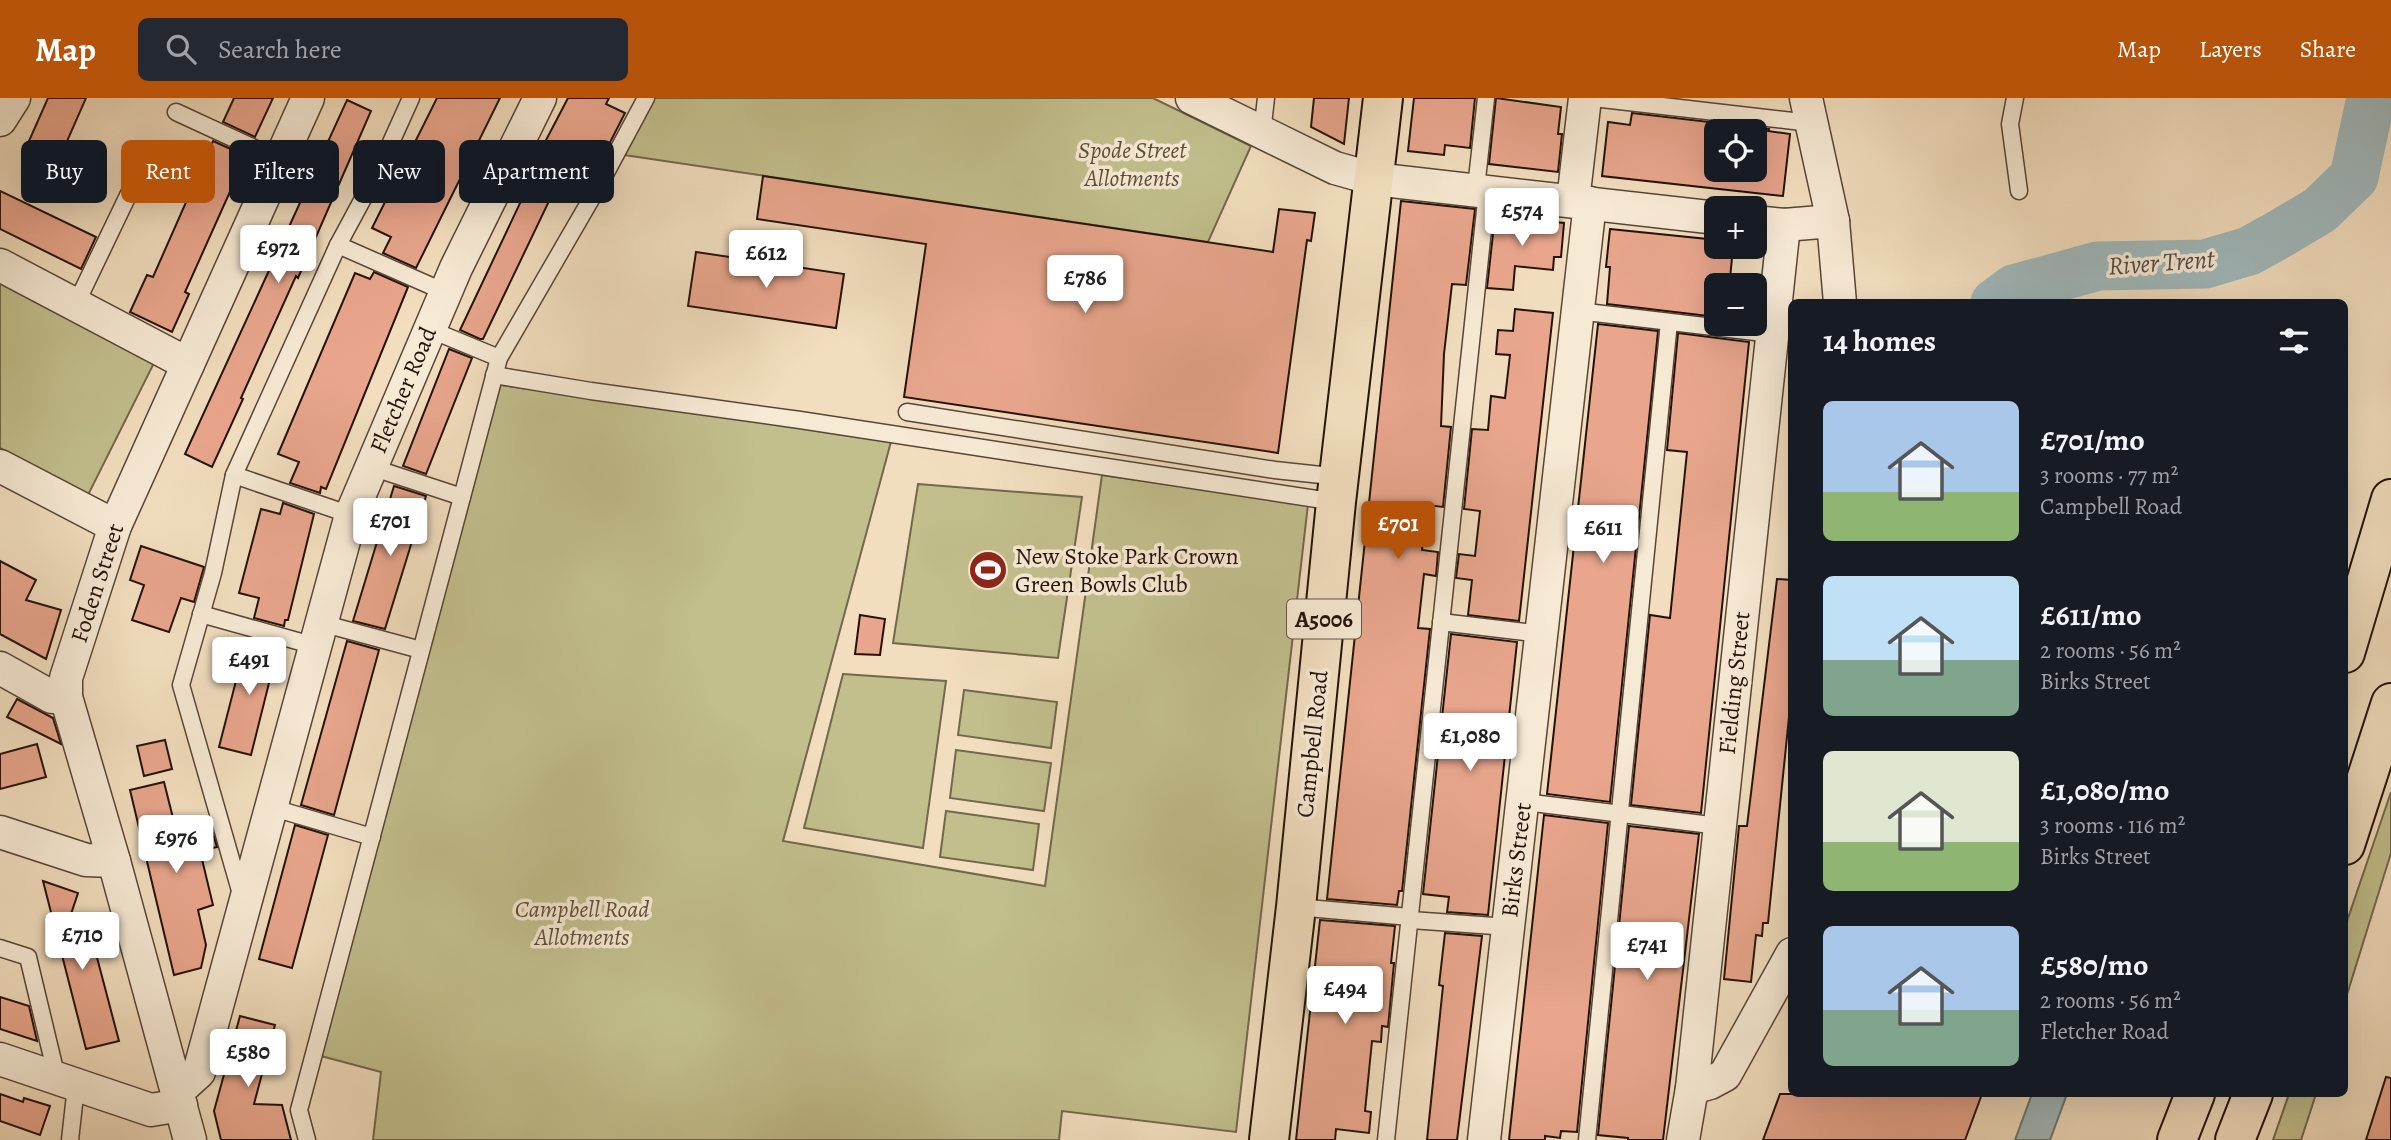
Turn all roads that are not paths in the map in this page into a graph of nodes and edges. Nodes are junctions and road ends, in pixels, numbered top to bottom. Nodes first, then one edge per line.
1 (14, 98) edge
2 (308, 98) edge
3 (411, 98) edge
4 (540, 98) edge
5 (646, 98) edge
6 (1192, 98) edge
7 (1266, 98) edge
8 (1383, 98) edge
9 (1486, 98) edge
10 (1585, 98) edge
11 (1593, 98) edge
12 (2015, 98) edge
13 (1808, 110) edge
14 (176, 112) dead end
15 (0, 120) edge
16 (1262, 132) junction
17 (237, 140) edge
18 (289, 140) edge
19 (519, 140) edge
20 (614, 158) edge
21 (1374, 179) junction
22 (1481, 190) junction
23 (2019, 191) dead end
24 (1581, 202) junction
25 (124, 203) edge
26 (261, 203) edge
27 (488, 203) edge
28 (589, 203) edge
29 (1704, 216) edge
30 (1833, 221) junction
31 (1770, 224) edge
32 (338, 245) junction
33 (0, 265) edge
34 (445, 292) junction
35 (1840, 299) edge
36 (76, 304) junction
37 (1578, 311) junction
38 (1669, 322) junction
39 (429, 329) junction
40 (1772, 334) junction
41 (499, 358) junction
42 (188, 363) junction
43 (494, 375) junction
44 (907, 412) dead end
45 (0, 466) edge
46 (371, 467) junction
47 (234, 475) junction
48 (1338, 490) junction
49 (462, 497) junction
50 (2391, 499) edge
51 (351, 515) junction
52 (115, 526) junction
53 (201, 614) junction
54 (1441, 622) junction
55 (318, 634) junction
56 (1542, 634) junction
57 (2348, 643) edge
58 (421, 650) junction
59 (0, 668) edge
60 (66, 697) junction
61 (2391, 703) edge
62 (1524, 802) junction
63 (270, 807) junction
64 (1619, 814) junction
65 (1719, 827) junction
66 (0, 832) edge
67 (2348, 836) edge
68 (372, 837) junction
69 (114, 860) junction
70 (244, 904) junction
71 (1296, 907) junction
72 (1410, 918) junction
73 (1508, 927) junction
74 (0, 948) edge
75 (1788, 961) edge
76 (0, 1059) edge
77 (66, 1082) junction
78 (1692, 1088) junction
79 (2194, 1097) edge
80 (2252, 1097) edge
81 (179, 1099) junction
82 (70, 1140) edge
83 (190, 1140) edge
84 (307, 1140) edge
85 (1269, 1140) edge
86 (1386, 1140) edge
87 (1483, 1140) edge
88 (1587, 1140) edge
89 (1683, 1140) edge
90 (2177, 1140) edge
91 (2235, 1140) edge

1 - 15 street
2 - 18 street, Foden Street
3 - 32 lane
4 - 19 street, Fletcher Road
5 - 20 lane
6 - 16 street
7 - 16 lane
8 - 21 main road, Campbell Road / A5006
9 - 22 lane
10 - 24 street, Birks Street
11 - 13 lane
12 - 23 lane
13 - 30 street
14 - 17 lane
16 - 21 street
21 - 22 street
21 - 48 main road, Campbell Road / A5006
22 - 24 street
22 - 54 lane
24 - 29 street
24 - 37 street, Birks Street
25 - 36 lane
26 - 42 street, Foden Street
27 - 34 street, Fletcher Road
28 - 41 lane
30 - 31 street
30 - 35 street
31 - 40 street, Fielding Street
32 - 34 lane
32 - 47 lane
33 - 36 street
34 - 39 street, Fletcher Road
36 - 42 street
37 - 38 lane
37 - 56 street, Birks Street
38 - 40 lane
38 - 64 lane
39 - 41 lane
39 - 46 street, Fletcher Road
40 - 65 street, Fielding Street
41 - 43 lane
42 - 52 street, Foden Street
43 - 48 lane
43 - 49 lane
44 - 48 lane
45 - 52 street
46 - 49 lane
46 - 51 street, Fletcher Road
47 - 51 lane
47 - 53 lane
48 - 71 main road, Campbell Road / A5006
49 - 58 lane
50 - 57 main road
51 - 55 street, Fletcher Road
52 - 60 street, Foden Street
53 - 55 lane
53 - 70 lane
54 - 56 lane
54 - 72 lane
55 - 58 lane
55 - 63 street, Fletcher Road
56 - 62 street, Birks Street
58 - 68 lane
59 - 60 street
60 - 69 street, Foden Street
61 - 67 main road
62 - 64 lane
62 - 73 street, Birks Street
63 - 68 lane
63 - 70 street, Fletcher Road
64 - 65 lane
64 - 88 lane
65 - 78 street, Fielding Street
66 - 69 street
68 - 84 lane
69 - 81 street, Foden Street
70 - 81 street, Fletcher Road
71 - 72 lane
71 - 85 main road, Campbell Road / A5006
72 - 73 lane
72 - 86 lane
73 - 87 street, Birks Street
74 - 77 lane
75 - 78 street
76 - 77 street
77 - 81 street
77 - 82 lane
78 - 89 street, Fielding Street
79 - 90 main road
80 - 91 main road
81 - 83 street, Foden Street

